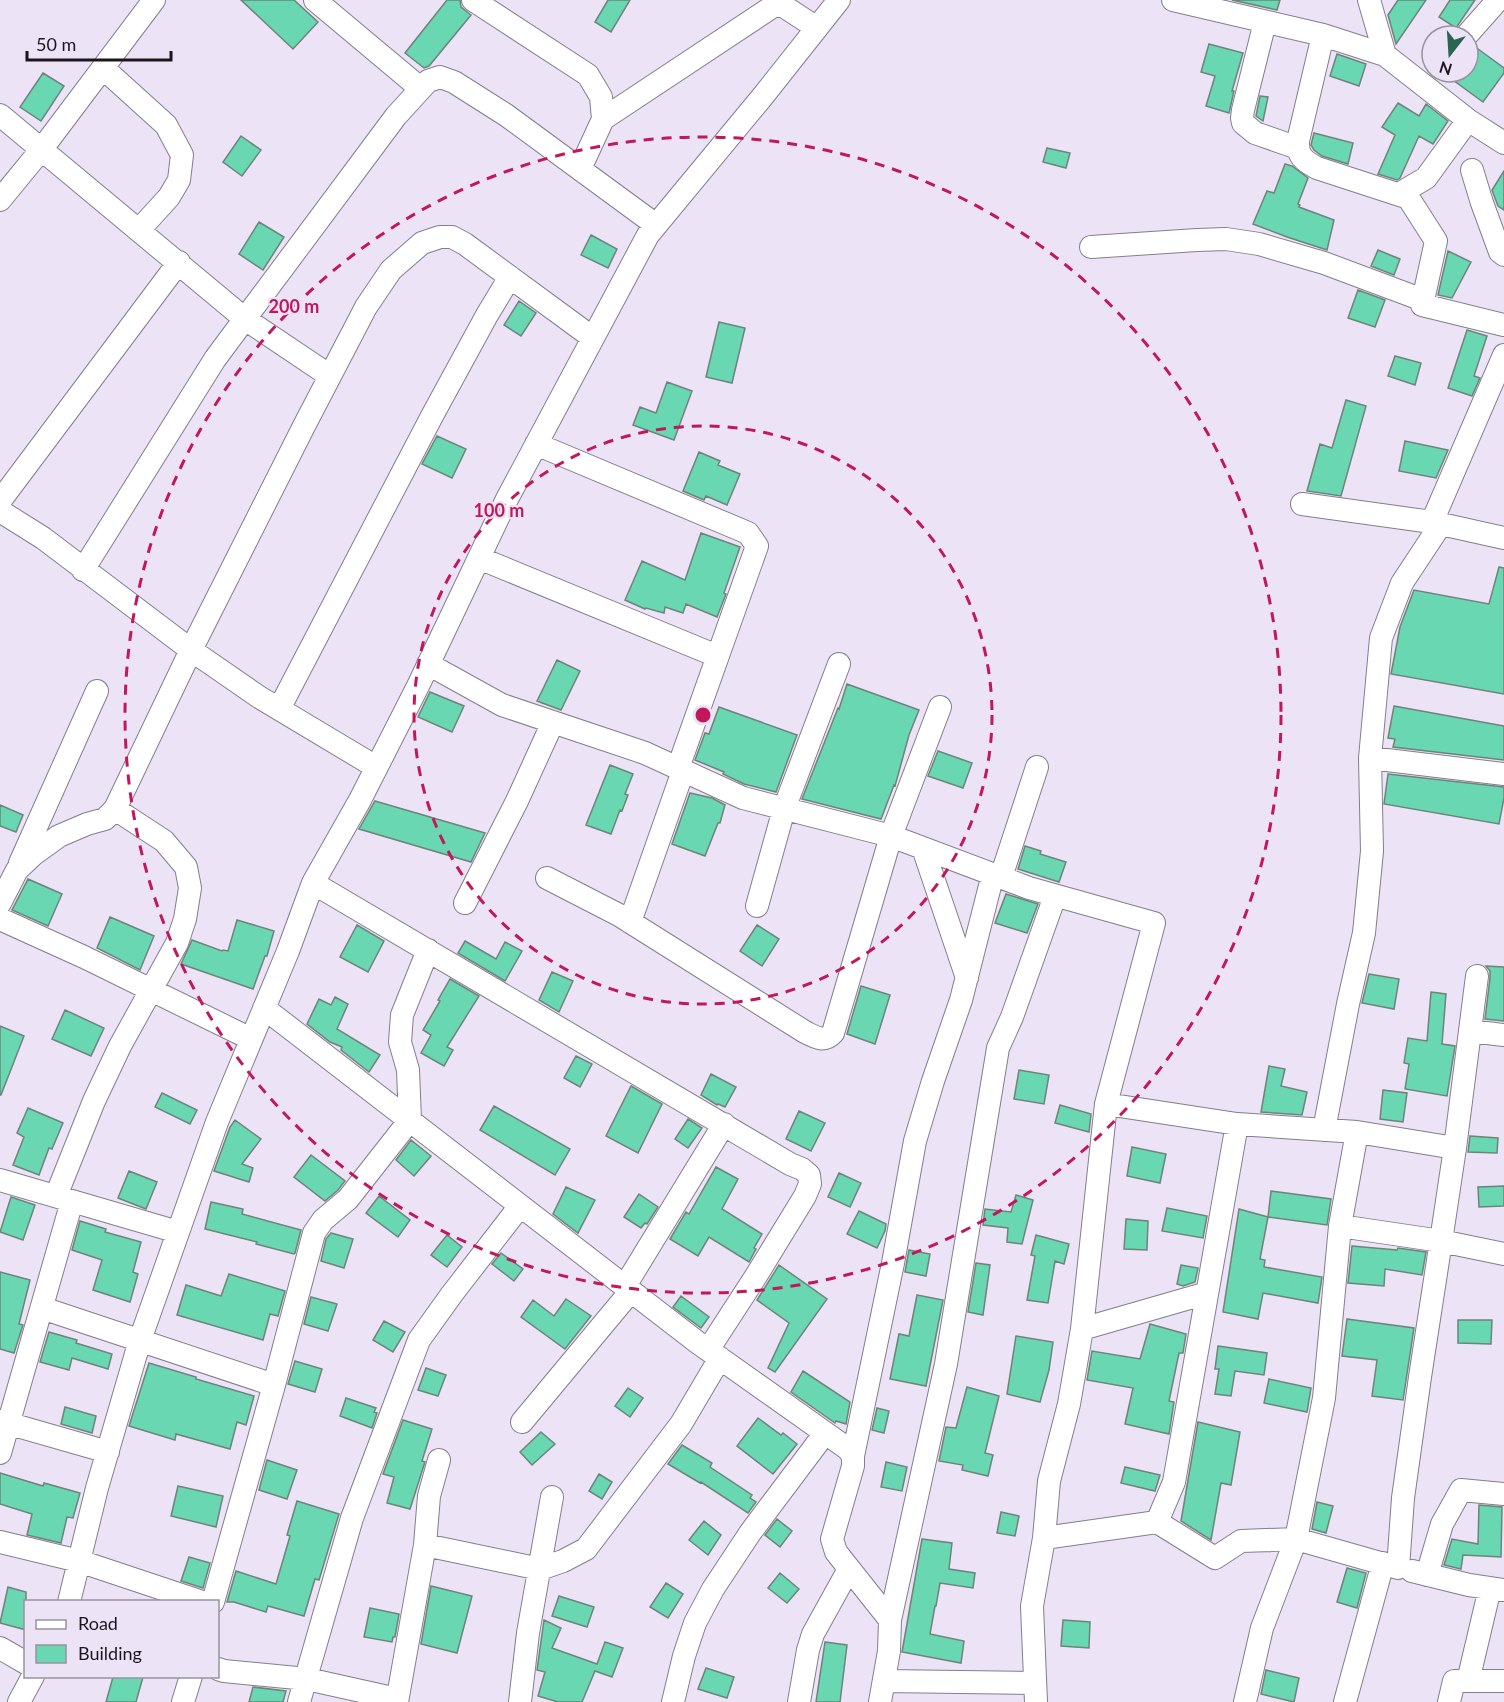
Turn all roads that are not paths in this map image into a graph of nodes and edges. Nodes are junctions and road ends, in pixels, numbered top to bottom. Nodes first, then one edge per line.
1 (154, 0) edge
2 (315, 0) edge
3 (472, 0) edge
4 (839, 0) edge
5 (1369, 0) edge
6 (1498, 0) edge
7 (776, 2) edge
8 (1186, 2) edge
9 (1265, 22) junction
10 (1477, 24) edge
11 (817, 28) junction
12 (1323, 35) junction
13 (1385, 55) junction
14 (103, 68) junction
15 (1420, 74) edge
16 (1437, 84) edge
17 (420, 88) junction
18 (0, 115) edge
19 (603, 119) junction
20 (1468, 120) junction
21 (1504, 143) edge
22 (1298, 148) junction
23 (41, 150) junction
24 (580, 169) junction
25 (1472, 170) dead end
26 (1408, 198) junction
27 (0, 200) edge
28 (656, 225) junction
29 (139, 230) junction
30 (1091, 247) dead end
31 (1504, 255) edge
32 (179, 262) junction
33 (510, 277) junction
34 (1423, 300) junction
35 (245, 319) junction
36 (1504, 325) edge
37 (593, 338) junction
38 (1504, 355) edge
39 (330, 376) junction
40 (536, 444) junction
41 (0, 501) edge
42 (1302, 504) dead end
43 (0, 512) edge
44 (1437, 523) junction
45 (1504, 538) edge
46 (479, 558) junction
47 (83, 570) junction
48 (191, 650) junction
49 (717, 656) junction
50 (428, 664) junction
51 (839, 664) dead end
52 (97, 691) dead end
53 (940, 707) dead end
54 (279, 709) junction
55 (553, 722) junction
56 (1371, 758) junction
57 (376, 767) junction
58 (1037, 767) dead end
59 (680, 770) junction
60 (1504, 774) edge
61 (784, 808) junction
62 (115, 809) junction
63 (891, 836) junction
64 (923, 848) junction
65 (16, 870) junction
66 (997, 876) junction
67 (546, 878) dead end
68 (313, 883) junction
69 (1055, 896) junction
70 (0, 903) edge
71 (465, 903) dead end
72 (757, 906) dead end
73 (0, 920) edge
74 (630, 922) junction
75 (428, 950) junction
76 (1477, 976) dead end
77 (967, 978) junction
78 (152, 991) junction
79 (264, 1008) junction
80 (1470, 1031) junction
81 (1504, 1035) edge
82 (251, 1040) junction
83 (1106, 1104) junction
84 (410, 1120) junction
85 (724, 1124) junction
86 (1237, 1124) junction
87 (1324, 1130) junction
88 (1357, 1132) junction
89 (1455, 1148) junction
90 (0, 1180) edge
91 (64, 1199) junction
92 (520, 1206) junction
93 (1340, 1226) junction
94 (178, 1232) junction
95 (1442, 1241) junction
96 (1504, 1254) edge
97 (628, 1289) junction
98 (1207, 1293) junction
99 (42, 1308) junction
100 (1082, 1329) junction
101 (140, 1340) junction
102 (714, 1354) junction
103 (274, 1385) junction
104 (522, 1422) dead end
105 (4, 1423) edge
106 (825, 1433) junction
107 (108, 1452) junction
108 (0, 1453) edge
109 (853, 1456) junction
110 (439, 1460) dead end
111 (1504, 1494) edge
112 (552, 1497) dead end
113 (1157, 1522) junction
114 (1044, 1538) junction
115 (1296, 1539) junction
116 (0, 1542) edge
117 (425, 1545) junction
118 (79, 1561) junction
119 (1391, 1566) junction
120 (540, 1569) junction
121 (849, 1569) junction
122 (1427, 1575) junction
123 (1497, 1589) edge
124 (69, 1600) edge
125 (196, 1600) edge
126 (214, 1600) edge
127 (890, 1620) junction
128 (0, 1648) edge
129 (24, 1662) edge
130 (219, 1669) edge
131 (32, 1678) edge
132 (190, 1678) edge
133 (307, 1679) junction
134 (1468, 1681) junction
135 (1504, 1681) edge
136 (882, 1691) edge
137 (1035, 1693) edge
138 (397, 1701) edge
139 (19, 1702) edge
140 (183, 1702) edge
141 (299, 1702) edge
142 (520, 1702) edge
143 (673, 1702) edge
144 (799, 1702) edge
145 (1245, 1702) edge
146 (1344, 1702) edge
147 (1449, 1702) edge

1 - 14 street
2 - 17 street
3 - 19 street
4 - 11 street
5 - 13 street
6 - 10 street
7 - 11 street
7 - 19 street
8 - 9 street
9 - 12 street
9 - 22 street
11 - 28 street
12 - 13 street
12 - 22 street
13 - 15 street
14 - 23 street
14 - 29 street
16 - 20 street
17 - 24 street
17 - 35 street
18 - 23 street
19 - 24 street
20 - 21 street
20 - 26 street
22 - 26 street
23 - 27 street
23 - 29 street
24 - 28 street
25 - 31 street
26 - 34 street
28 - 37 street
29 - 32 street
30 - 34 street
32 - 35 street
32 - 41 street
33 - 37 street
33 - 39 street
33 - 54 street
34 - 36 street
35 - 39 street
35 - 47 street
37 - 40 street
38 - 44 street
39 - 48 street
40 - 46 street
40 - 49 street
42 - 44 street
43 - 47 street
44 - 45 street
44 - 56 street
46 - 49 street
46 - 50 street
47 - 48 street
48 - 54 street
48 - 62 street
49 - 59 street
50 - 55 street
50 - 57 street
51 - 61 street
52 - 65 street
53 - 63 street
54 - 57 street
55 - 59 street
55 - 71 street
56 - 60 street
56 - 87 street
57 - 68 street
58 - 66 street
59 - 61 street
59 - 74 street
61 - 63 street
61 - 72 street
62 - 65 street
62 - 78 street
63 - 64 street
63 - 74 street
64 - 66 street
64 - 77 street
65 - 70 street
66 - 69 street
66 - 77 street
67 - 74 street
68 - 75 street
68 - 79 street
69 - 83 street
69 - 127 street
73 - 78 street
75 - 84 street
75 - 85 street
76 - 80 street
77 - 109 street
78 - 82 street
78 - 91 street
79 - 82 street
79 - 84 street
80 - 81 street
80 - 89 street
82 - 94 street
83 - 86 street
83 - 100 street
84 - 92 street
84 - 103 street
85 - 97 street
85 - 102 street
86 - 87 street
86 - 98 street
87 - 88 street
88 - 89 street
88 - 93 street
89 - 95 street
90 - 91 street
91 - 94 street
91 - 99 street
92 - 97 street
92 - 133 street
93 - 95 street
93 - 115 street
94 - 101 street
95 - 96 street
95 - 119 street
97 - 102 street
97 - 104 street
98 - 100 street
98 - 113 street
99 - 101 street
99 - 105 street
100 - 114 street
101 - 103 street
101 - 107 street
102 - 106 street
102 - 120 street
103 - 126 street
105 - 107 street
105 - 108 street
106 - 109 street
106 - 143 street
107 - 118 street
109 - 121 street
110 - 117 street
111 - 122 street
112 - 120 street
113 - 114 street
113 - 115 street
114 - 137 street
115 - 119 street
115 - 145 street
116 - 118 street
117 - 120 street
117 - 138 street
118 - 124 street
118 - 125 street
119 - 122 street
119 - 146 street
120 - 142 street
121 - 127 street
121 - 144 street
122 - 123 street
123 - 134 street
127 - 136 street
128 - 129 street
130 - 133 street
131 - 139 street
132 - 140 street
133 - 138 street
133 - 141 street
134 - 135 street
134 - 147 street
136 - 137 street

